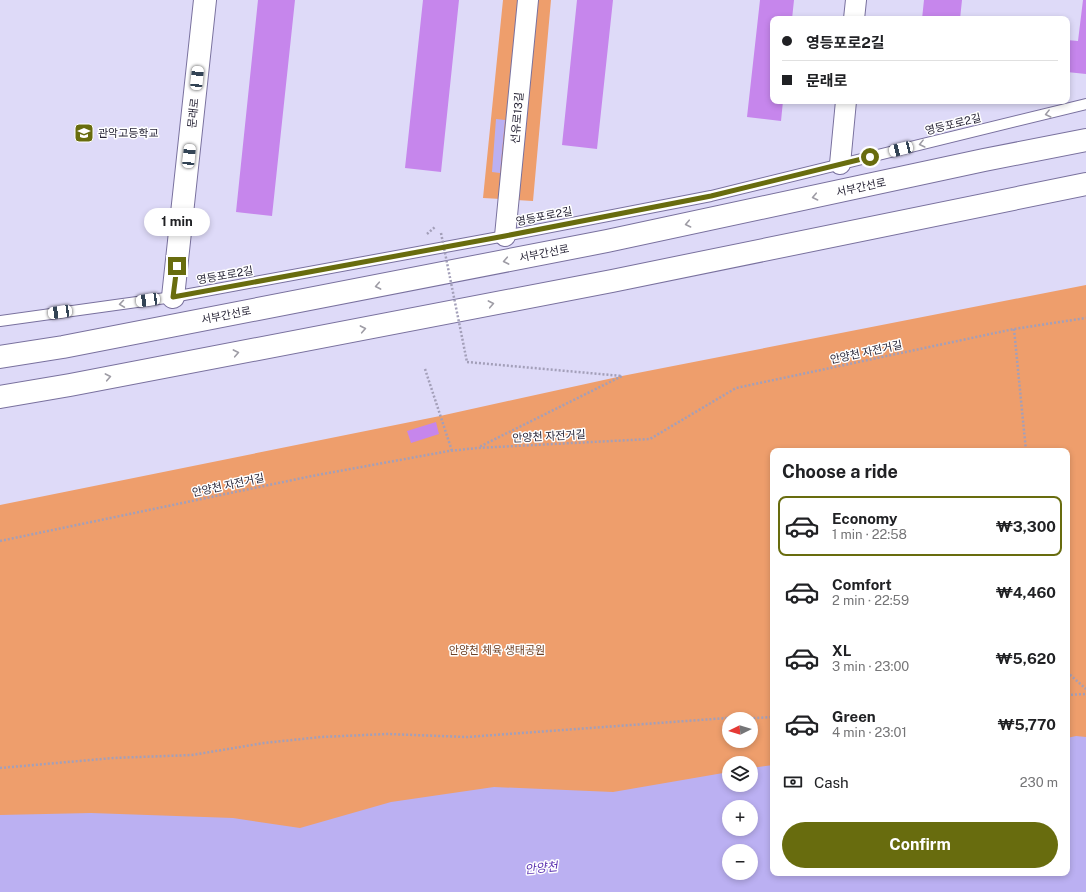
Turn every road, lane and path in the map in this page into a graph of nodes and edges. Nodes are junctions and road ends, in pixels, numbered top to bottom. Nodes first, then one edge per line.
1 (206, 0) edge
2 (528, 0) edge
3 (856, 0) edge
4 (854, 16) edge
5 (846, 104) edge
6 (1086, 104) edge
7 (1086, 131) edge
8 (1086, 140) edge
9 (984, 160) junction
10 (840, 164) junction
11 (1086, 184) edge
12 (1086, 192) edge
13 (994, 204) junction
14 (441, 233) dead end
15 (505, 236) junction
16 (173, 297) junction
17 (1086, 318) edge
18 (0, 320) edge
19 (1014, 329) junction
20 (63, 347) junction
21 (0, 353) edge
22 (0, 357) edge
23 (425, 369) dead end
24 (70, 385) junction
25 (0, 397) edge
26 (0, 403) edge
27 (477, 448) junction
28 (1026, 448) edge
29 (452, 451) junction
30 (0, 541) edge
31 (1070, 675) edge
32 (1086, 689) edge
33 (1086, 694) edge
34 (1070, 695) edge
35 (770, 717) edge
36 (0, 768) edge

1 - 16 main road, 문래로
2 - 15 street, 선유로13길
3 - 4 street
5 - 10 street
6 -> 10 lane, 영등포로2길
7 - 9 main road
8 - 9 main road, 서부간선로
9 -> 20 main road, 서부간선로
10 - 15 lane, 영등포로2길
11 - 13 main road
12 - 13 main road
24 -> 13 main road
14 - 27 path, bridge
15 - 16 lane, 영등포로2길
16 -> 18 lane, 영등포로2길
17 - 19 path, 안양천 자전거길
19 - 27 path, 안양천 자전거길
19 - 28 path
20 - 21 main road
20 - 22 main road, 서부간선로
23 - 29 path
24 - 25 main road
24 - 26 main road
27 - 29 path, 안양천 자전거길
29 - 30 path, 안양천 자전거길
31 - 32 path
33 - 34 path
35 - 36 path

